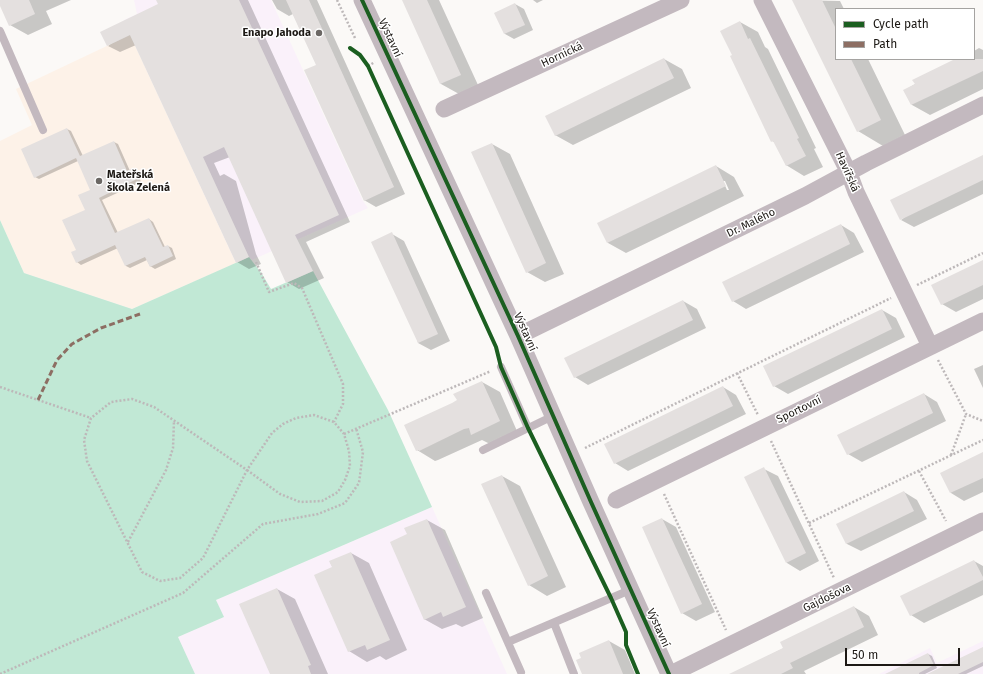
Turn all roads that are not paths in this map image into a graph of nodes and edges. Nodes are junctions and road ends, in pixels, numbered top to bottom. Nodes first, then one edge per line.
1 (362, 0) edge
2 (681, 0) edge
3 (762, 0) edge
4 (0, 31) edge
5 (983, 105) edge
6 (444, 110) dead end
7 (44, 130) dead end
8 (849, 172) junction
9 (983, 321) edge
10 (518, 336) junction
11 (930, 346) junction
12 (501, 367) road end
13 (552, 416) junction
14 (528, 428) junction
15 (483, 450) dead end
16 (616, 500) dead end
17 (983, 521) edge
18 (630, 590) junction
19 (486, 593) dead end
20 (554, 623) junction
21 (508, 642) junction
22 (521, 672) dead end
23 (574, 674) edge
24 (670, 674) edge

1 - 10 street, Výstavní
2 - 6 street, Hornická
3 - 8 street, Havířská
4 - 7 lane
5 - 8 street, Dr. Malého
8 - 10 street, Dr. Malého
8 - 11 street, Havířská
9 - 11 street, Sportovní
10 - 13 street, Výstavní
11 - 16 street, Sportovní
12 - 14 lane
13 - 14 lane
13 - 18 street, Výstavní
14 - 15 lane
17 - 24 street, Gajdošova
18 - 20 lane
18 - 24 street, Výstavní
19 - 21 lane
20 - 21 lane
20 - 23 lane
21 - 22 lane

